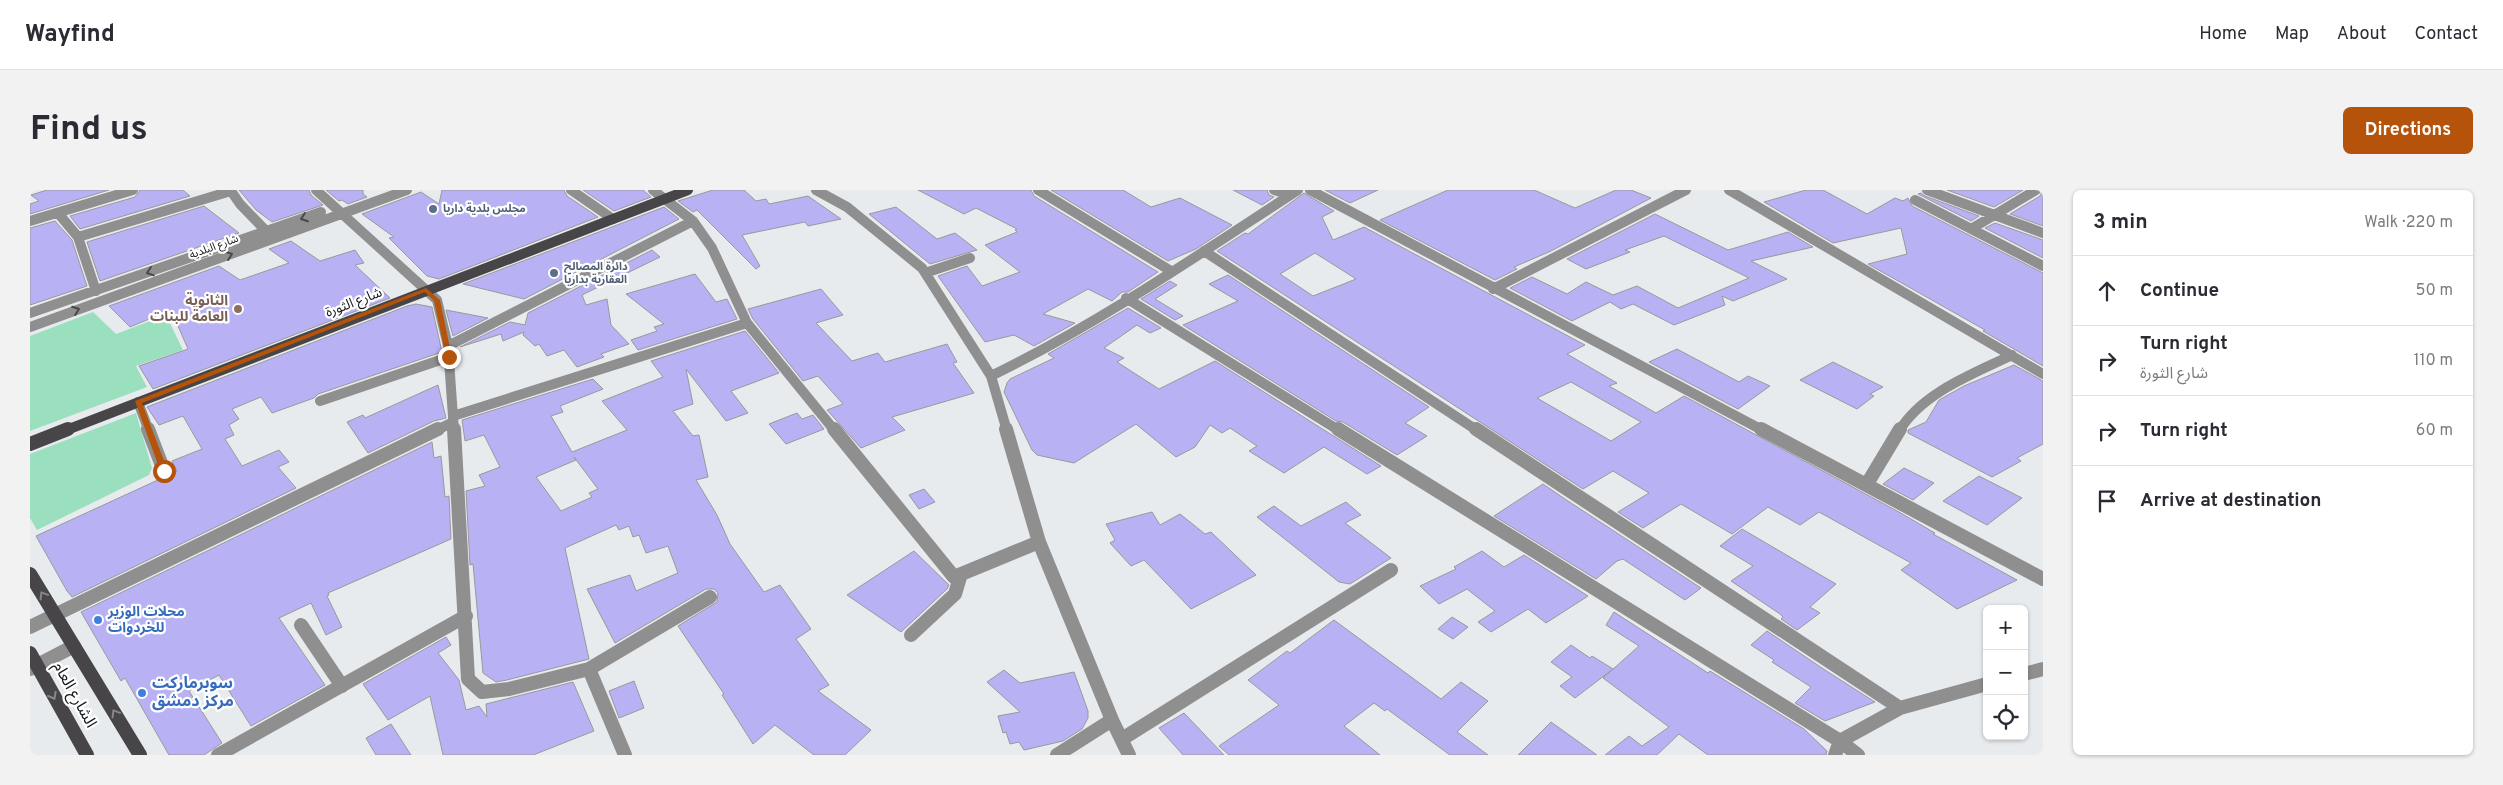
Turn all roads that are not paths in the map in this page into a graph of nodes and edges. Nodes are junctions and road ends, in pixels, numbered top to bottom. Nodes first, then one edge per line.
1 (133, 190) edge
2 (316, 190) edge
3 (382, 190) edge
4 (406, 190) edge
5 (571, 190) edge
6 (653, 190) edge
7 (688, 190) edge
8 (816, 190) edge
9 (1038, 190) edge
10 (1274, 190) edge
11 (1310, 190) edge
12 (1686, 190) edge
13 (1729, 190) edge
14 (1927, 190) edge
15 (2036, 190) edge
16 (1294, 193) edge
17 (665, 199) junction
18 (1915, 200) dead end
19 (337, 211) junction
20 (58, 213) junction
21 (1996, 216) junction
22 (613, 219) junction
23 (30, 221) edge
24 (693, 221) junction
25 (1971, 229) junction
26 (267, 232) junction
27 (2043, 233) edge
28 (78, 237) junction
29 (1204, 251) junction
30 (970, 258) dead end
31 (2043, 266) edge
32 (1172, 271) junction
33 (925, 273) junction
34 (1493, 289) junction
35 (96, 290) junction
36 (426, 290) junction
37 (1126, 298) junction
38 (30, 313) edge
39 (746, 324) junction
40 (30, 327) edge
41 (449, 351) junction
42 (2012, 356) junction
43 (2043, 374) edge
44 (991, 376) junction
45 (320, 401) dead end
46 (138, 402) junction
47 (453, 419) junction
48 (30, 444) edge
49 (164, 471) dead end
50 (1867, 484) junction
51 (1039, 542) junction
52 (1391, 570) dead end
53 (30, 574) edge
54 (961, 574) junction
55 (2043, 579) edge
56 (710, 596) dead end
57 (55, 615) junction
58 (466, 616) junction
59 (300, 625) dead end
60 (30, 627) edge
61 (911, 635) dead end
62 (74, 646) junction
63 (32, 663) edge
64 (589, 669) junction
65 (2043, 669) edge
66 (2028, 673) edge
67 (1983, 685) edge
68 (342, 686) junction
69 (1900, 708) junction
70 (1112, 720) junction
71 (1122, 739) junction
72 (1838, 748) edge
73 (87, 755) edge
74 (140, 755) edge
75 (218, 755) edge
76 (625, 755) edge
77 (1057, 755) edge
78 (1129, 755) edge
79 (1858, 755) edge

1 - 20 street
2 - 19 street
3 - 19 street, شارع البلدية
4 - 19 street, شارع البلدية
5 - 22 street
6 - 17 street
7 - 17 main road, شارع الثورة
8 - 33 street
9 - 32 street
10 - 16 street
11 - 34 street
12 - 34 street
13 - 42 street
14 - 21 street
15 - 21 street
16 - 29 street
17 - 22 main road, شارع الثورة
17 - 24 street
18 - 25 street
19 -> 26 street, شارع البلدية
19 - 36 street
40 -> 19 street, شارع البلدية
20 - 23 street
20 - 28 street
21 - 25 street
21 - 27 street
22 - 36 main road, شارع الثورة
24 - 39 street
24 - 41 street
25 - 31 street
26 - 28 street
26 -> 35 street, شارع البلدية
28 - 35 street
29 - 32 street
29 - 69 street
30 - 33 street
32 - 37 street
33 - 44 street
34 - 50 street
35 - 38 street, شارع البلدية
36 - 41 street
36 - 46 main road, شارع الثورة
37 - 44 street
37 - 72 street
39 - 47 street
39 - 54 street
41 - 45 street
41 - 47 street
42 - 43 street
42 - 50 street
44 - 51 street
46 - 48 main road, شارع الثورة
46 - 49 street
47 - 57 street
47 - 58 street
50 - 55 street
51 - 54 street
51 - 70 street
52 - 71 street
57 -> 53 main road, الشارع العام
54 - 61 street
56 - 64 street
57 - 60 street
57 - 62 main road, الشارع العام
58 - 64 street
58 - 68 street
59 - 68 street
62 - 63 street
74 -> 62 main road, الشارع العام
63 -> 73 main road, الشارع العام
64 - 76 street
65 - 66 street
67 - 69 street
68 - 75 street
69 - 72 street
70 - 71 street
70 - 77 street
71 - 78 street
72 - 79 street

